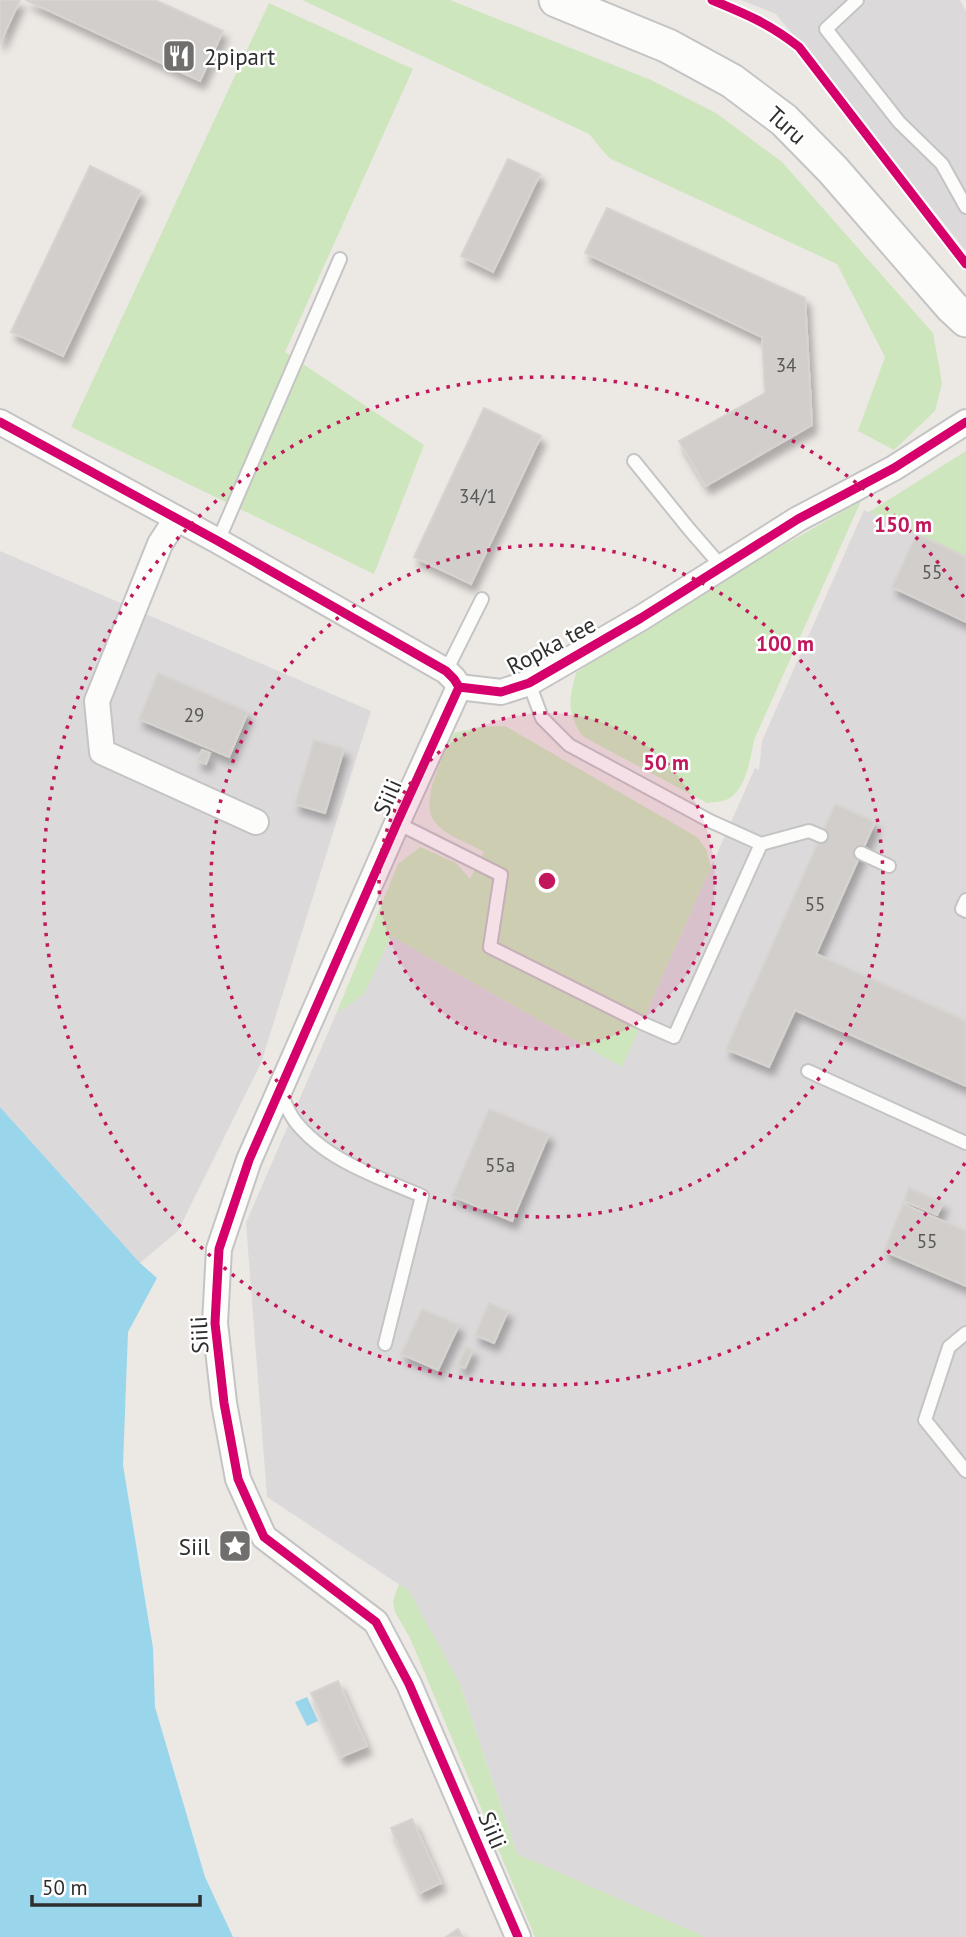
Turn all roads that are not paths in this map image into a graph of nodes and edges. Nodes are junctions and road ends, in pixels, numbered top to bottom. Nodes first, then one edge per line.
1 (556, 0) edge
2 (857, 0) edge
3 (966, 207) edge
4 (340, 259) dead end
5 (966, 320) edge
6 (0, 422) edge
7 (966, 422) edge
8 (634, 461) dead end
9 (176, 519) junction
10 (218, 541) junction
11 (722, 567) junction
12 (482, 599) dead end
13 (452, 679) junction
14 (529, 682) junction
15 (256, 822) dead end
16 (397, 822) junction
17 (821, 836) dead end
18 (761, 844) junction
19 (860, 853) dead end
20 (889, 866) dead end
21 (966, 900) edge
22 (966, 911) edge
23 (808, 1071) dead end
24 (279, 1091) junction
25 (966, 1143) edge
26 (966, 1333) edge
27 (385, 1344) dead end
28 (966, 1471) edge
29 (518, 1937) edge

1 - 5 main road, Turu
2 - 3 lane
4 - 10 lane
6 - 9 street, Ropka tee
7 - 11 street, Ropka tee
8 - 11 lane
9 - 10 street, Ropka tee
9 - 15 street
10 - 13 street, Ropka tee
11 - 14 street, Ropka tee
12 - 13 lane
13 - 14 street, Ropka tee
13 - 16 street, Siili
14 - 18 lane
16 - 18 lane
16 - 24 street, Siili
17 - 18 lane
19 - 20 lane
21 - 22 lane
23 - 25 lane
24 - 27 lane
24 - 29 street, Siili
26 - 28 lane

